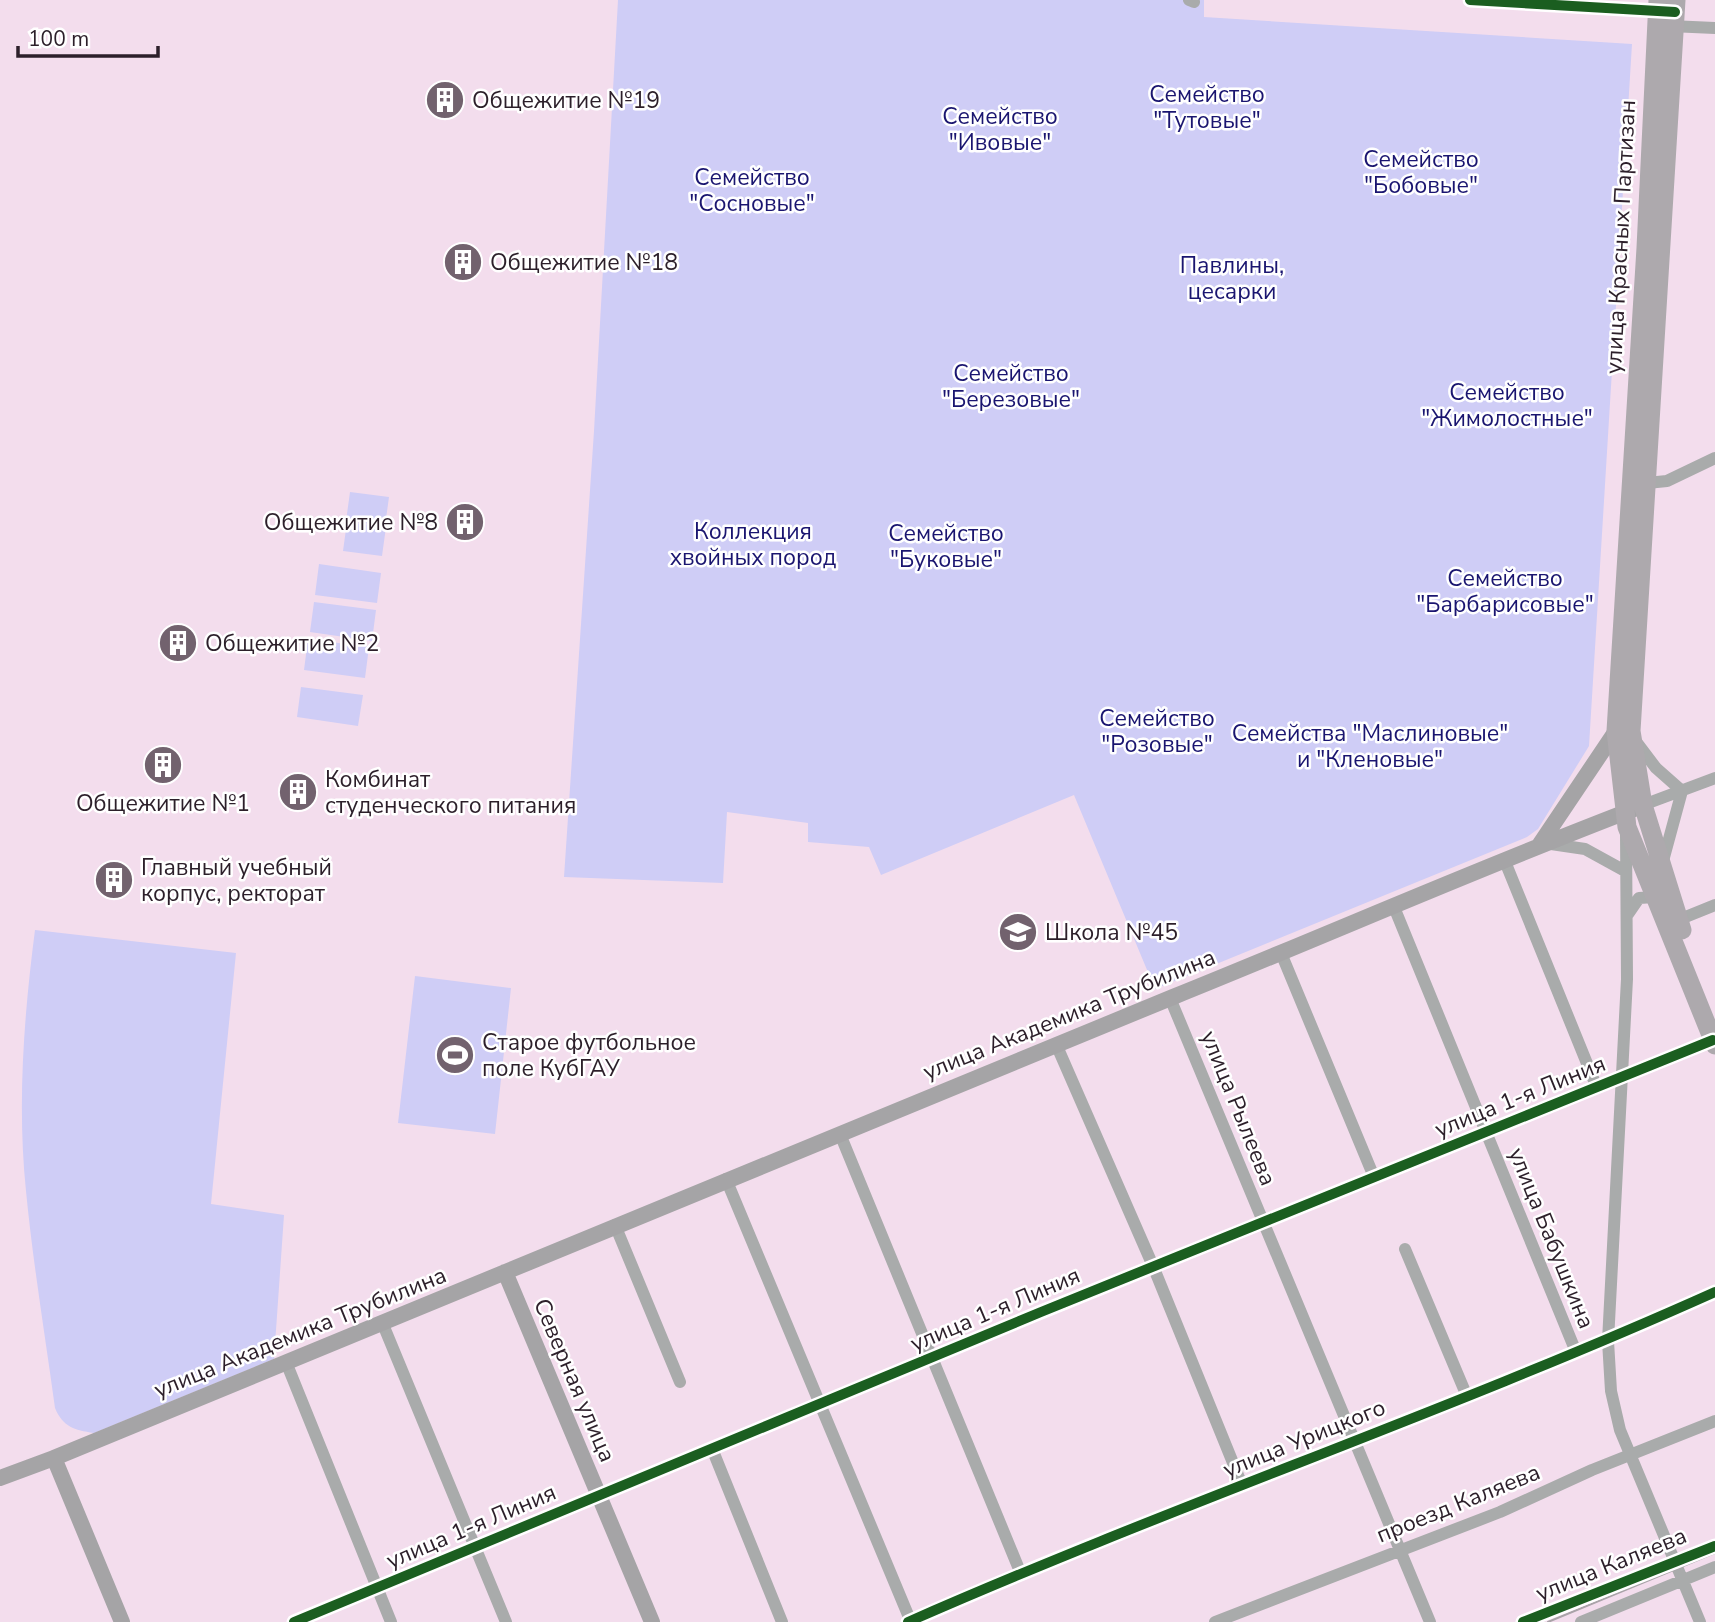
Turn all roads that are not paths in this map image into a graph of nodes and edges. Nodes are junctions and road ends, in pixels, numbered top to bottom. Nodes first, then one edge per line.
1 (1470, 0) edge
2 (1666, 12) edge
3 (1715, 29) edge
4 (1715, 458) edge
5 (1647, 483) junction
6 (1623, 731) junction
7 (1715, 778) edge
8 (1682, 790) junction
9 (1643, 805) junction
10 (1625, 820) junction
11 (1540, 844) junction
12 (1504, 859) junction
13 (1625, 871) junction
14 (1662, 876) junction
15 (1655, 897) junction
16 (1715, 905) edge
17 (1394, 907) junction
18 (1628, 914) junction
19 (1678, 920) junction
20 (1281, 953) junction
21 (1171, 998) junction
22 (1715, 1012) edge
23 (1714, 1043) edge
24 (1056, 1044) junction
25 (1624, 1077) junction
26 (1597, 1088) junction
27 (840, 1134) junction
28 (1486, 1134) junction
29 (1374, 1177) junction
30 (726, 1180) junction
31 (1262, 1221) junction
32 (615, 1225) junction
33 (1405, 1249) dead end
34 (1153, 1266) junction
35 (505, 1272) junction
36 (1715, 1292) edge
37 (382, 1322) junction
38 (1608, 1341) junction
39 (1576, 1352) junction
40 (931, 1360) junction
41 (286, 1362) junction
42 (680, 1382) dead end
43 (1466, 1394) junction
44 (818, 1404) junction
45 (1715, 1421) edge
46 (1353, 1442) junction
47 (713, 1451) junction
48 (1629, 1456) junction
49 (54, 1458) junction
50 (0, 1478) edge
51 (1242, 1485) junction
52 (598, 1495) junction
53 (1715, 1546) edge
54 (475, 1548) junction
55 (1399, 1549) junction
56 (1674, 1563) junction
57 (1715, 1567) edge
58 (1021, 1574) junction
59 (1683, 1580) junction
60 (376, 1588) junction
61 (122, 1622) edge
62 (295, 1622) edge
63 (391, 1622) edge
64 (506, 1622) edge
65 (652, 1622) edge
66 (782, 1622) edge
67 (910, 1622) edge
68 (1215, 1622) edge
69 (1430, 1622) edge
70 (1523, 1622) edge
71 (1581, 1622) edge
72 (1700, 1622) edge

1 - 2 street
2 - 3 street
2 - 5 highway, улица Красных Партизан
2 - 6 highway, улица Красных Партизан
4 - 5 street
5 - 6 highway, улица Красных Партизан
6 - 8 street
6 - 9 highway, улица Красных Партизан
6 - 10 highway, улица Красных Партизан
6 - 11 main road
7 - 8 street
8 - 9 street
8 - 14 street
9 - 10 main road, улица Академика Трубилина
9 - 14 highway, улица Красных Партизан
10 - 11 main road, улица Академика Трубилина
10 - 13 street, улица 1-я Линия
10 - 15 highway, улица Красных Партизан
11 - 12 main road, улица Академика Трубилина
11 - 13 street, улица Академика Трубилина
12 - 17 main road, улица Академика Трубилина
12 - 26 street, улица 1-я Линия
13 - 18 street, улица 1-я Линия
14 - 19 highway, улица Красных Партизан
15 - 18 street
15 - 23 highway, улица Красных Партизан
16 - 19 street
17 - 20 main road, улица Академика Трубилина
17 - 28 street, улица Бабушкина
18 - 25 street, улица 1-я Линия
19 - 22 highway, улица Красных Партизан
20 - 21 main road, улица Академика Трубилина
20 - 29 street
21 - 24 main road, улица Академика Трубилина
21 - 31 street, улица Рылеева
23 - 25 street, улица 1-я Линия
24 - 27 main road, улица Академика Трубилина
24 - 34 street
25 - 26 street, улица 1-я Линия
25 - 38 street, улица 1-я Линия
26 - 28 street, улица 1-я Линия
27 - 30 main road, улица Академика Трубилина
27 - 40 street, улица 1-я Линия
28 - 29 street, улица 1-я Линия
28 - 39 street, улица Бабушкина
29 - 31 street, улица 1-я Линия
30 - 32 main road, улица Академика Трубилина
30 - 44 street
31 - 34 street, улица 1-я Линия
31 - 46 street, улица Рылеева
32 - 35 main road, улица Академика Трубилина
32 - 42 street
33 - 43 street
34 - 40 street, улица 1-я Линия
34 - 51 street, улица Урицкого
35 - 37 main road, улица Академика Трубилина
35 - 52 main road, Северная улица
36 - 38 street, улица Урицкого
37 - 41 main road, улица Академика Трубилина
37 - 54 street, улица 1-я Линия
38 - 39 street, улица Урицкого
38 - 48 street, улица Бабушкина
39 - 43 street, улица Урицкого
40 - 44 street, улица 1-я Линия
40 - 58 street
41 - 49 main road, улица Академика Трубилина
41 - 60 street
43 - 46 street, улица Урицкого
44 - 47 street, улица 1-я Линия
44 - 67 street
45 - 48 street, проезд Каляева
46 - 51 street, улица Урицкого
46 - 55 street, улица Рылеева
47 - 52 street, улица 1-я Линия
47 - 66 street
48 - 55 street, проезд Каляева
48 - 56 street, улица Бабушкина
49 - 50 main road, улица Академика Трубилина
49 - 61 main road
51 - 58 street, улица Урицкого
52 - 54 street, улица 1-я Линия
52 - 65 main road, Северная улица
53 - 56 street, улица Каляева
54 - 60 street, улица 1-я Линия
54 - 64 street
55 - 68 street, проезд Каляева
55 - 69 street, улица Рылеева
56 - 59 street, улица Бабушкина
56 - 70 street, улица Каляева
57 - 59 street, улица Каляева
58 - 67 street, улица Урицкого
59 - 71 street, улица Каляева
59 - 72 street, улица Бабушкина
60 - 62 street, улица 1-я Линия
60 - 63 street

